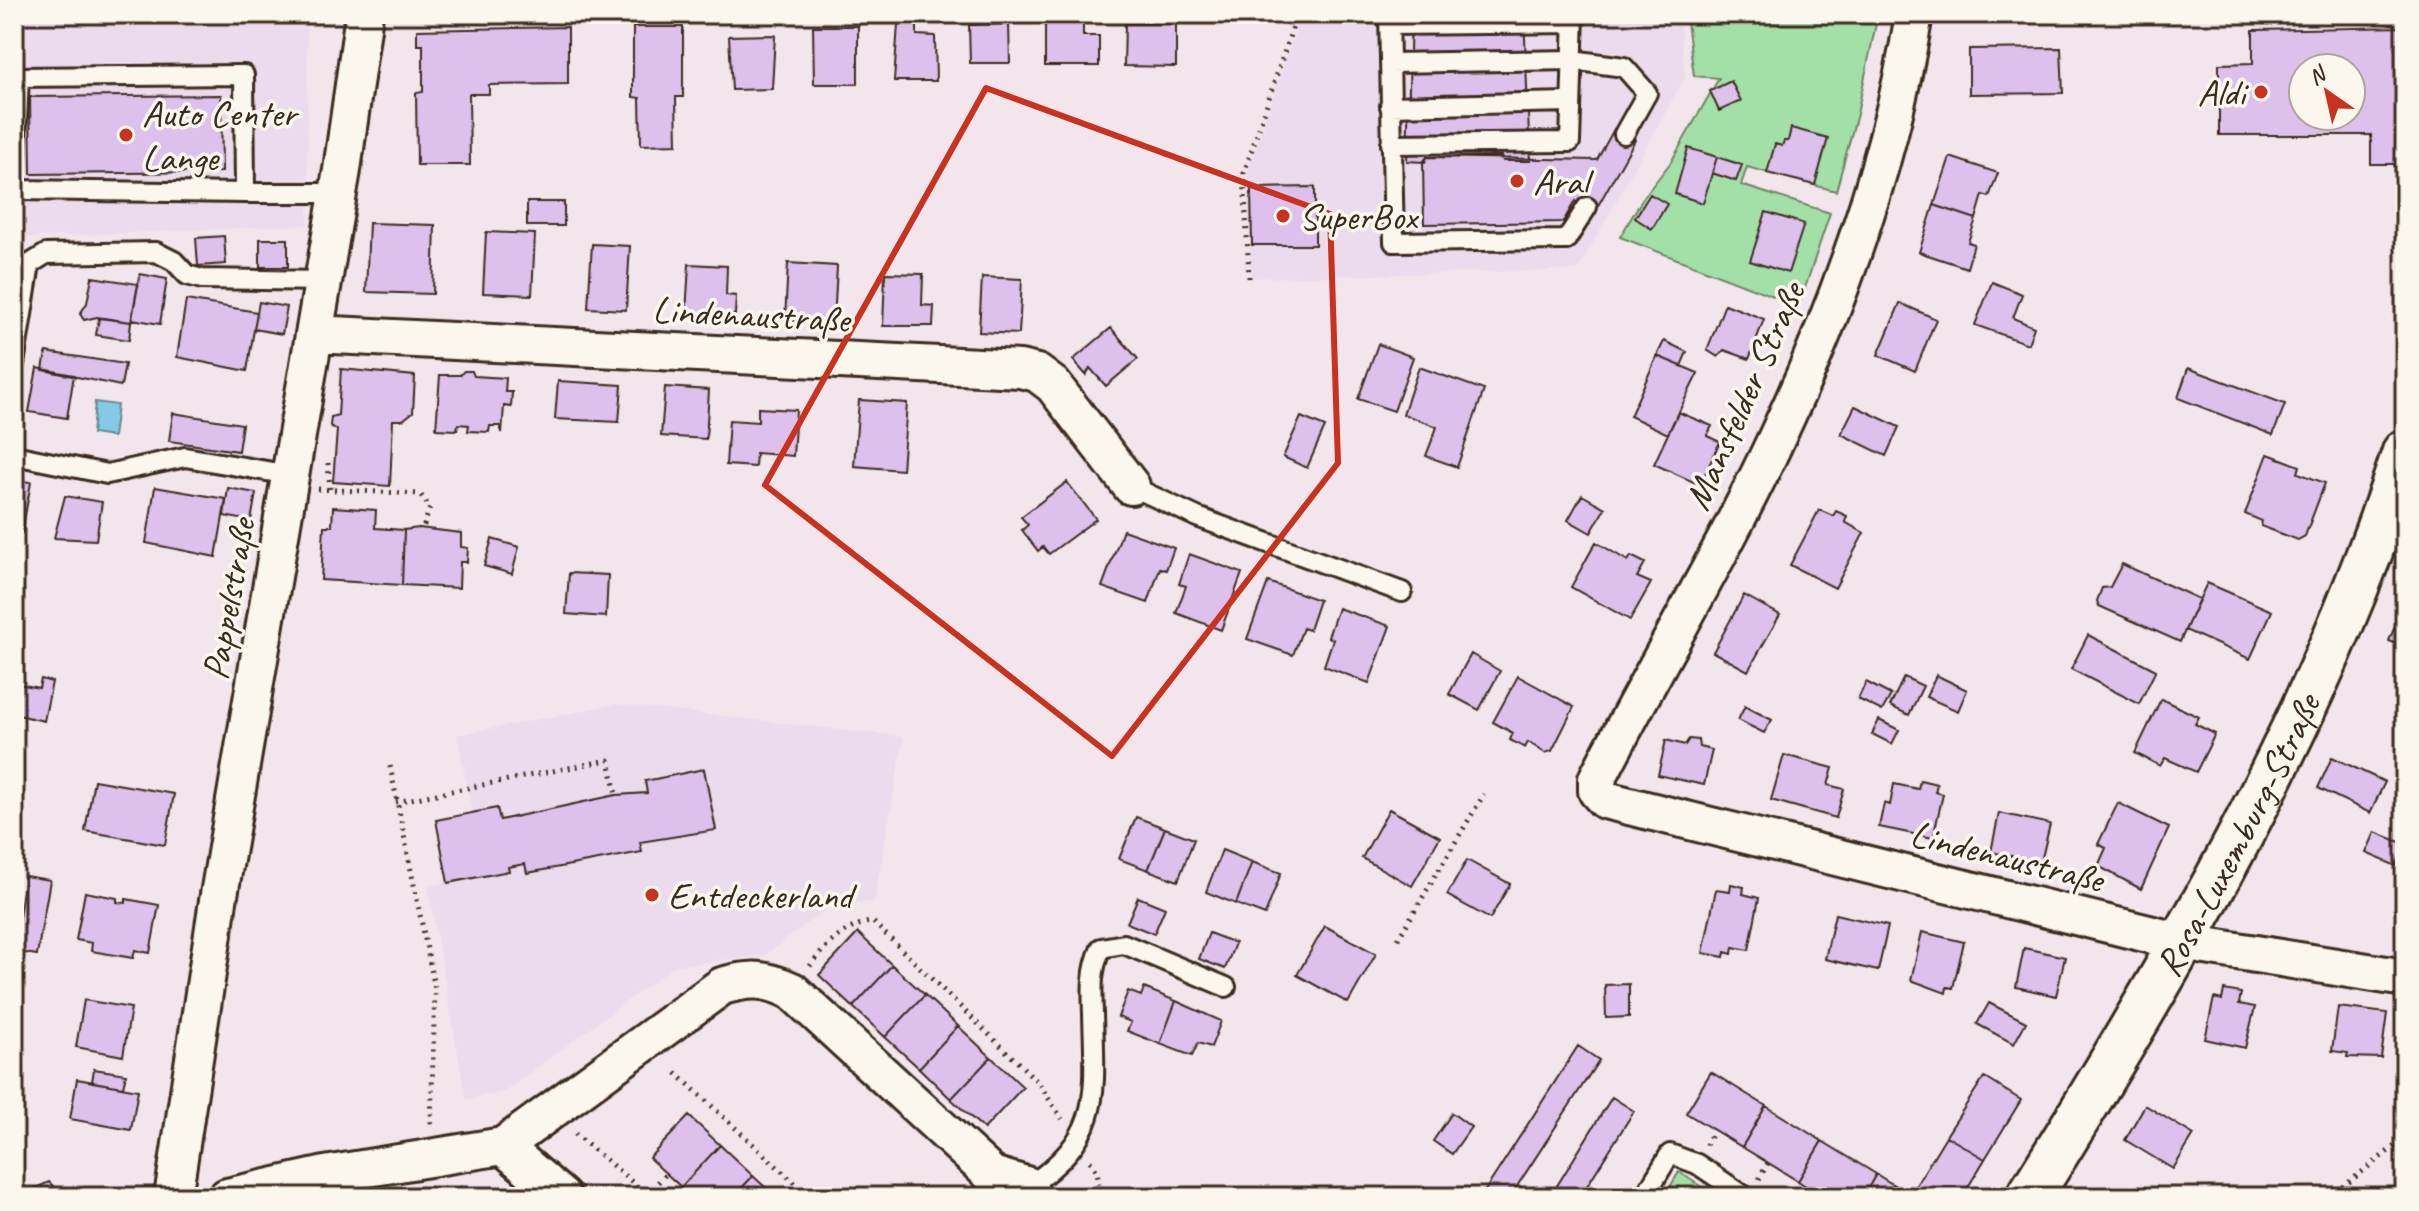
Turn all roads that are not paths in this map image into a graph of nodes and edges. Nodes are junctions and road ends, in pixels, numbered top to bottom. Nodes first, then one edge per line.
1 (364, 14) edge
2 (1914, 14) edge
3 (1574, 18) edge
4 (1389, 20) edge
5 (1572, 60) junction
6 (1390, 63) junction
7 (17, 77) edge
8 (1570, 102) junction
9 (1390, 106) junction
10 (1624, 134) dead end
11 (1391, 144) junction
12 (14, 183) edge
13 (14, 190) edge
14 (245, 193) junction
15 (338, 193) junction
16 (1587, 207) dead end
17 (324, 281) junction
18 (314, 334) junction
19 (14, 364) edge
20 (2405, 452) edge
21 (14, 455) edge
22 (290, 475) junction
23 (1131, 486) joint
24 (1402, 592) dead end
25 (1597, 791) joint
26 (2181, 942) junction
27 (2405, 978) edge
28 (1226, 987) dead end
29 (503, 1146) junction
30 (1029, 1186) joint
31 (173, 1197) edge
32 (227, 1197) edge
33 (562, 1197) edge
34 (1644, 1197) edge
35 (1746, 1197) edge
36 (2029, 1197) edge

1 - 15 street, Pappelstraße
2 - 25 street, Mansfelder Straße
3 - 4 lane
3 - 5 lane
4 - 6 lane
5 - 6 lane
5 - 8 lane
5 - 10 lane
6 - 9 lane
7 - 12 lane
7 - 14 lane
8 - 9 lane
8 - 11 lane
9 - 11 lane
11 - 16 lane
13 - 14 lane
14 - 15 lane
15 - 17 street, Pappelstraße
17 - 18 street, Pappelstraße
17 - 19 lane
18 - 22 street, Pappelstraße
18 - 23 street, Lindenaustraße
20 - 26 street, Rosa-Luxemburg-Straße
21 - 22 lane
22 - 31 street, Pappelstraße
23 - 24 lane
25 - 26 street, Lindenaustraße
26 - 27 street, Lindenaustraße
26 - 36 street, Rosa-Luxemburg-Straße
28 - 30 lane
29 - 30 street
29 - 32 street
29 - 33 street
34 - 35 lane

